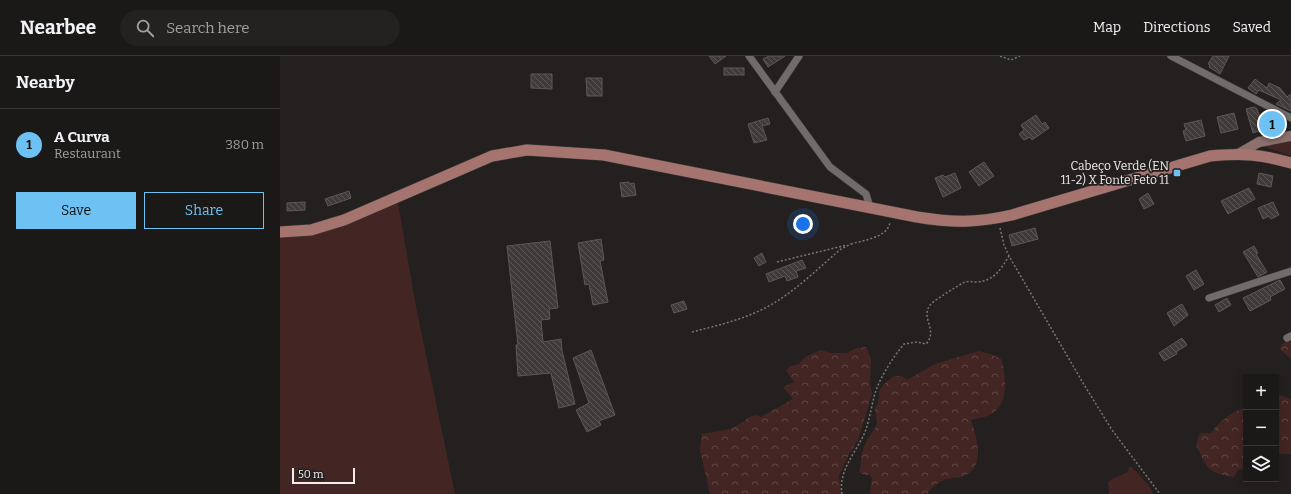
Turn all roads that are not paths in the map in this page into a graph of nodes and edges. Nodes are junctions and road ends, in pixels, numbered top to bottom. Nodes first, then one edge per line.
1 (750, 56) edge
2 (799, 56) edge
3 (1171, 56) edge
4 (775, 92) junction
5 (1291, 118) edge
6 (1291, 136) edge
7 (1240, 153) junction
8 (1291, 163) edge
9 (870, 208) junction
10 (280, 232) edge
11 (1291, 271) edge
12 (1209, 298) dead end

1 - 4 street
2 - 4 street
3 - 5 street
4 - 9 street
6 - 7 street
7 - 8 main road
7 - 9 main road
9 - 10 main road
11 - 12 street

